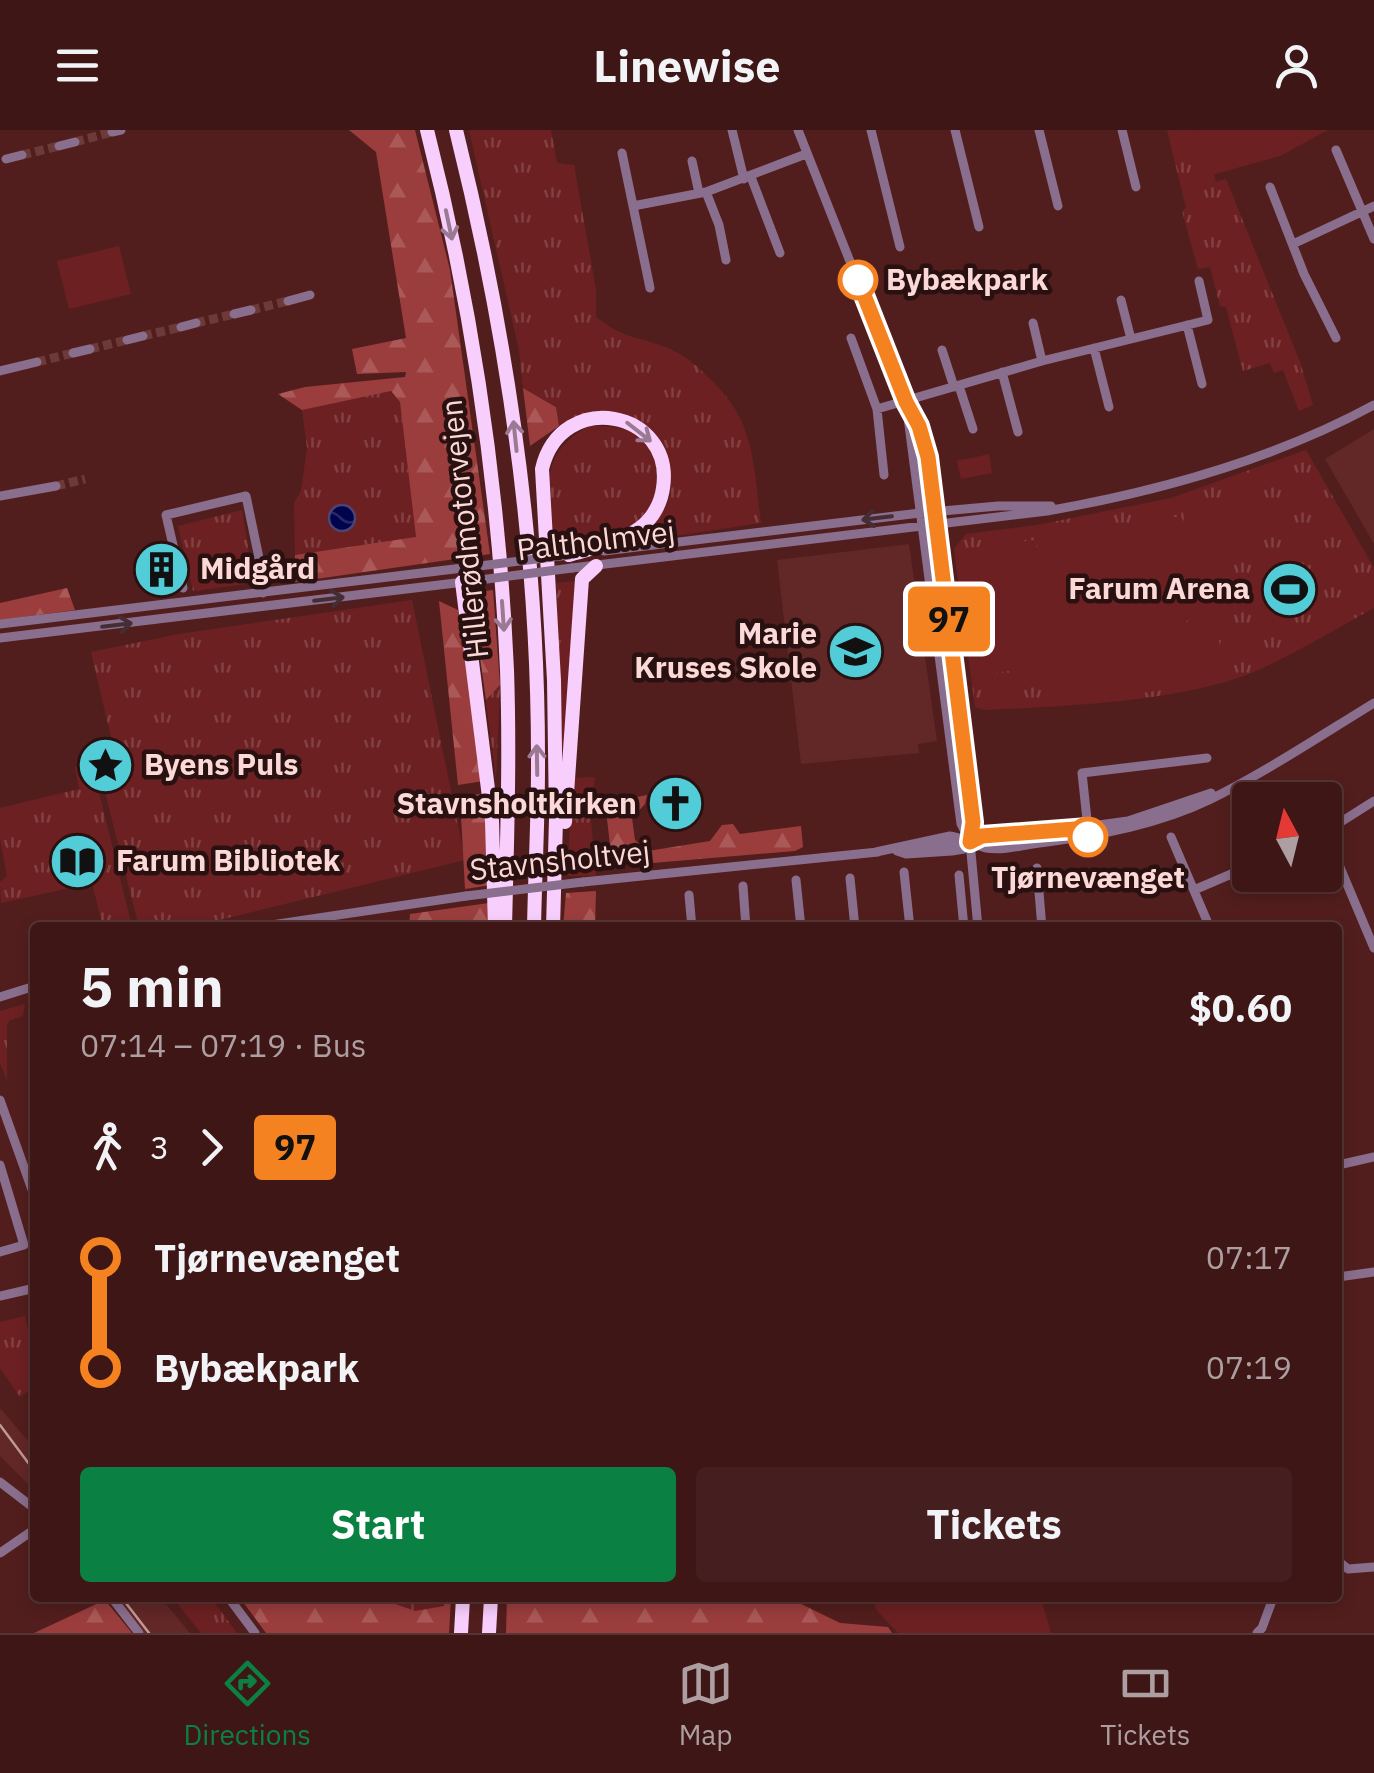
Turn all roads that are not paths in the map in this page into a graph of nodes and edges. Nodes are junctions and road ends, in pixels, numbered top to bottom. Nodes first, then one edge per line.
1 (427, 130) edge
2 (456, 130) edge
3 (732, 130) edge
4 (798, 130) edge
5 (871, 130) edge
6 (955, 130) edge
7 (1039, 130) edge
8 (1122, 130) edge
9 (75, 142) tunnel mouth
10 (59, 146) tunnel mouth
11 (1336, 150) dead end
12 (622, 154) dead end
13 (806, 154) junction
14 (22, 155) tunnel mouth
15 (6, 159) dead end
16 (692, 160) dead end
17 (748, 178) junction
18 (1136, 186) dead end
19 (1270, 187) dead end
20 (703, 192) junction
21 (633, 206) junction
22 (1058, 206) dead end
23 (1374, 206) edge
24 (1361, 214) junction
25 (979, 227) dead end
26 (1374, 239) edge
27 (1292, 244) junction
28 (900, 247) dead end
29 (780, 254) dead end
30 (726, 260) dead end
31 (1198, 281) dead end
32 (650, 288) dead end
33 (310, 295) dead end
34 (1121, 300) dead end
35 (288, 301) tunnel mouth
36 (251, 310) tunnel mouth
37 (234, 314) tunnel mouth
38 (196, 323) tunnel mouth
39 (1033, 323) dead end
40 (1187, 325) junction
41 (181, 327) tunnel mouth
42 (143, 336) tunnel mouth
43 (851, 338) dead end
44 (1336, 338) dead end
45 (1132, 339) junction
46 (127, 340) tunnel mouth
47 (1094, 348) junction
48 (90, 349) tunnel mouth
49 (942, 350) dead end
50 (74, 353) tunnel mouth
51 (1042, 361) junction
52 (36, 362) tunnel mouth
53 (0, 371) edge
54 (1002, 372) junction
55 (1202, 384) dead end
56 (957, 386) junction
57 (906, 402) junction
58 (1374, 405) edge
59 (1109, 407) dead end
60 (877, 409) junction
61 (972, 429) dead end
62 (1018, 432) dead end
63 (884, 475) dead end
64 (56, 486) tunnel mouth
65 (0, 496) edge
66 (1078, 506) junction
67 (935, 512) junction
68 (920, 513) junction
69 (937, 525) junction
70 (922, 527) junction
71 (720, 536) junction
72 (722, 551) junction
73 (570, 562) junction
74 (596, 566) junction
75 (467, 575) junction
76 (183, 588) dead end
77 (263, 592) junction
78 (0, 624) edge
79 (0, 638) edge
80 (1374, 703) edge
81 (1207, 758) dead end
82 (1374, 800) edge
83 (1342, 821) edge
84 (1088, 832) junction
85 (1171, 837) dead end
86 (970, 842) junction
87 (876, 852) junction
88 (1037, 868) dead end
89 (904, 872) dead end
90 (1232, 874) edge
91 (1342, 874) edge
92 (959, 875) dead end
93 (850, 878) dead end
94 (796, 880) dead end
95 (742, 886) dead end
96 (1194, 890) junction
97 (689, 895) dead end
98 (292, 922) edge
99 (494, 922) edge
100 (505, 922) edge
101 (534, 922) edge
102 (554, 922) edge
103 (554, 922) edge
104 (691, 922) edge
105 (745, 922) edge
106 (800, 922) edge
107 (854, 922) edge
108 (909, 922) edge
109 (963, 922) edge
110 (977, 922) edge
111 (1042, 922) edge
112 (1207, 922) edge
113 (1374, 948) edge
114 (30, 988) edge
115 (0, 997) edge
116 (0, 1100) edge
117 (13, 1134) junction
118 (0, 1139) edge
119 (1374, 1157) edge
120 (1342, 1164) edge
121 (0, 1165) edge
122 (30, 1183) edge
123 (0, 1252) edge
124 (1374, 1272) edge
125 (1342, 1276) edge
126 (30, 1289) edge
127 (0, 1296) edge
128 (0, 1482) edge
129 (30, 1505) edge
130 (30, 1532) edge
131 (0, 1553) edge
132 (1342, 1564) edge
133 (1374, 1567) edge
134 (115, 1602) edge
135 (232, 1602) edge
136 (463, 1602) edge
137 (492, 1602) edge
138 (1272, 1602) edge
139 (139, 1633) edge
140 (255, 1633) edge
141 (461, 1633) edge
142 (489, 1633) edge
143 (1257, 1633) edge

1 -> 100 highway, Hillerødmotorvejen
101 -> 2 highway, Hillerødmotorvejen
3 - 17 street
4 - 13 street
5 - 28 street
6 - 25 street
7 - 22 street
8 - 18 street
9 - 10 street
11 - 24 street
12 - 21 street
13 - 17 street
13 - 57 street
14 - 15 street
16 - 20 street
17 - 20 street
17 - 29 street
19 - 27 street
20 - 21 street
20 - 30 street
21 - 32 street
23 - 24 street
24 - 26 street
24 - 27 street
27 - 44 street
31 - 40 street
33 - 35 street
34 - 45 street
36 - 37 street
38 - 41 street
39 - 51 street
40 - 45 street
40 - 55 street
42 - 46 street
43 - 60 street
45 - 47 street
47 - 51 street
47 - 59 street
48 - 50 street
49 - 56 street
51 - 54 street
52 - 53 street
54 - 56 street
54 - 62 street
56 - 57 street
56 - 61 street
57 - 60 street
57 - 67 street
57 - 68 street
58 - 66 street, Paltholmvej
60 - 63 street
64 - 65 street
66 - 67 street, Paltholmvej
66 - 69 street, Paltholmvej
67 - 68 street, Paltholmvej
67 - 69 street
68 - 70 street
68 -> 71 street, Paltholmvej
69 - 70 street, Paltholmvej
69 - 86 street
70 - 72 street, Paltholmvej
70 - 86 street
71 - 72 street
71 - 73 street, Paltholmvej
72 - 74 street, Paltholmvej
73 - 74 street, Paltholmvej
73 - 75 street, Paltholmvej, bridge
102 -> 73 highway
74 - 103 highway
75 - 77 street, Paltholmvej
79 -> 75 street, Paltholmvej
75 - 99 highway
76 - 77 street
77 - 78 street, Paltholmvej
80 - 84 street, Stavnsholtvej
81 - 84 street
82 - 83 street
84 - 86 street, Stavnsholtvej
85 - 96 street
86 - 87 street, Stavnsholtvej
86 - 87 street, Stavnsholtvej
86 - 110 street
87 - 98 street, Stavnsholtvej, bridge
88 - 111 street
89 - 108 street
90 - 96 street
91 - 113 street
92 - 109 street
93 - 107 street
94 - 106 street
95 - 105 street
96 - 112 street
97 - 104 street
114 - 115 street
116 - 117 street
117 - 118 street
117 - 122 street
119 - 120 street
121 - 123 street
124 - 125 street
126 - 127 street
128 - 129 street
130 - 131 street
132 - 133 street
134 - 139 street
135 - 140 street
136 - 141 highway
137 - 142 highway
138 - 143 street

